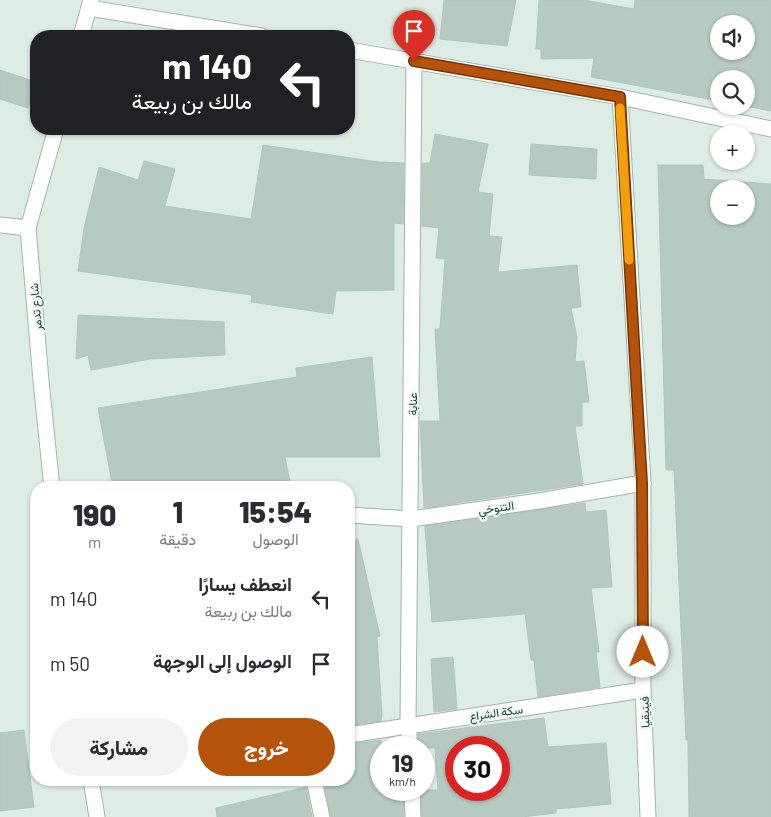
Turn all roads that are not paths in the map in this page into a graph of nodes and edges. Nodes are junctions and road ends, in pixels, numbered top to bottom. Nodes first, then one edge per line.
1 (90, 4) edge
2 (83, 30) edge
3 (230, 30) edge
4 (355, 51) edge
5 (414, 61) junction
6 (620, 97) junction
7 (771, 129) edge
8 (54, 135) edge
9 (0, 225) edge
10 (28, 228) junction
11 (51, 481) edge
12 (642, 483) junction
13 (355, 515) edge
14 (411, 519) junction
15 (643, 690) junction
16 (408, 725) junction
17 (355, 734) edge
18 (409, 736) edge
19 (94, 786) edge
20 (315, 786) edge
21 (412, 801) edge
22 (97, 817) edge
23 (322, 817) edge
24 (413, 817) edge
25 (648, 817) edge

1 - 2 street
1 - 3 street
4 - 5 street
5 - 6 street
5 - 14 street, عنابة
6 - 7 street
6 - 12 street, فينيقيا
8 - 10 street, شارع تدمر
9 - 10 street
10 - 11 street, شارع تدمر
12 - 14 street, التنوخي
12 - 15 street, فينيقيا
13 - 14 street, التنوخي
14 - 16 street, عنابة
15 - 16 street, سكة الشراع
15 - 25 street, فينيقيا
16 - 17 street, سكة الشراع
16 - 18 street, عنابة
19 - 22 street
20 - 23 street
21 - 24 street

